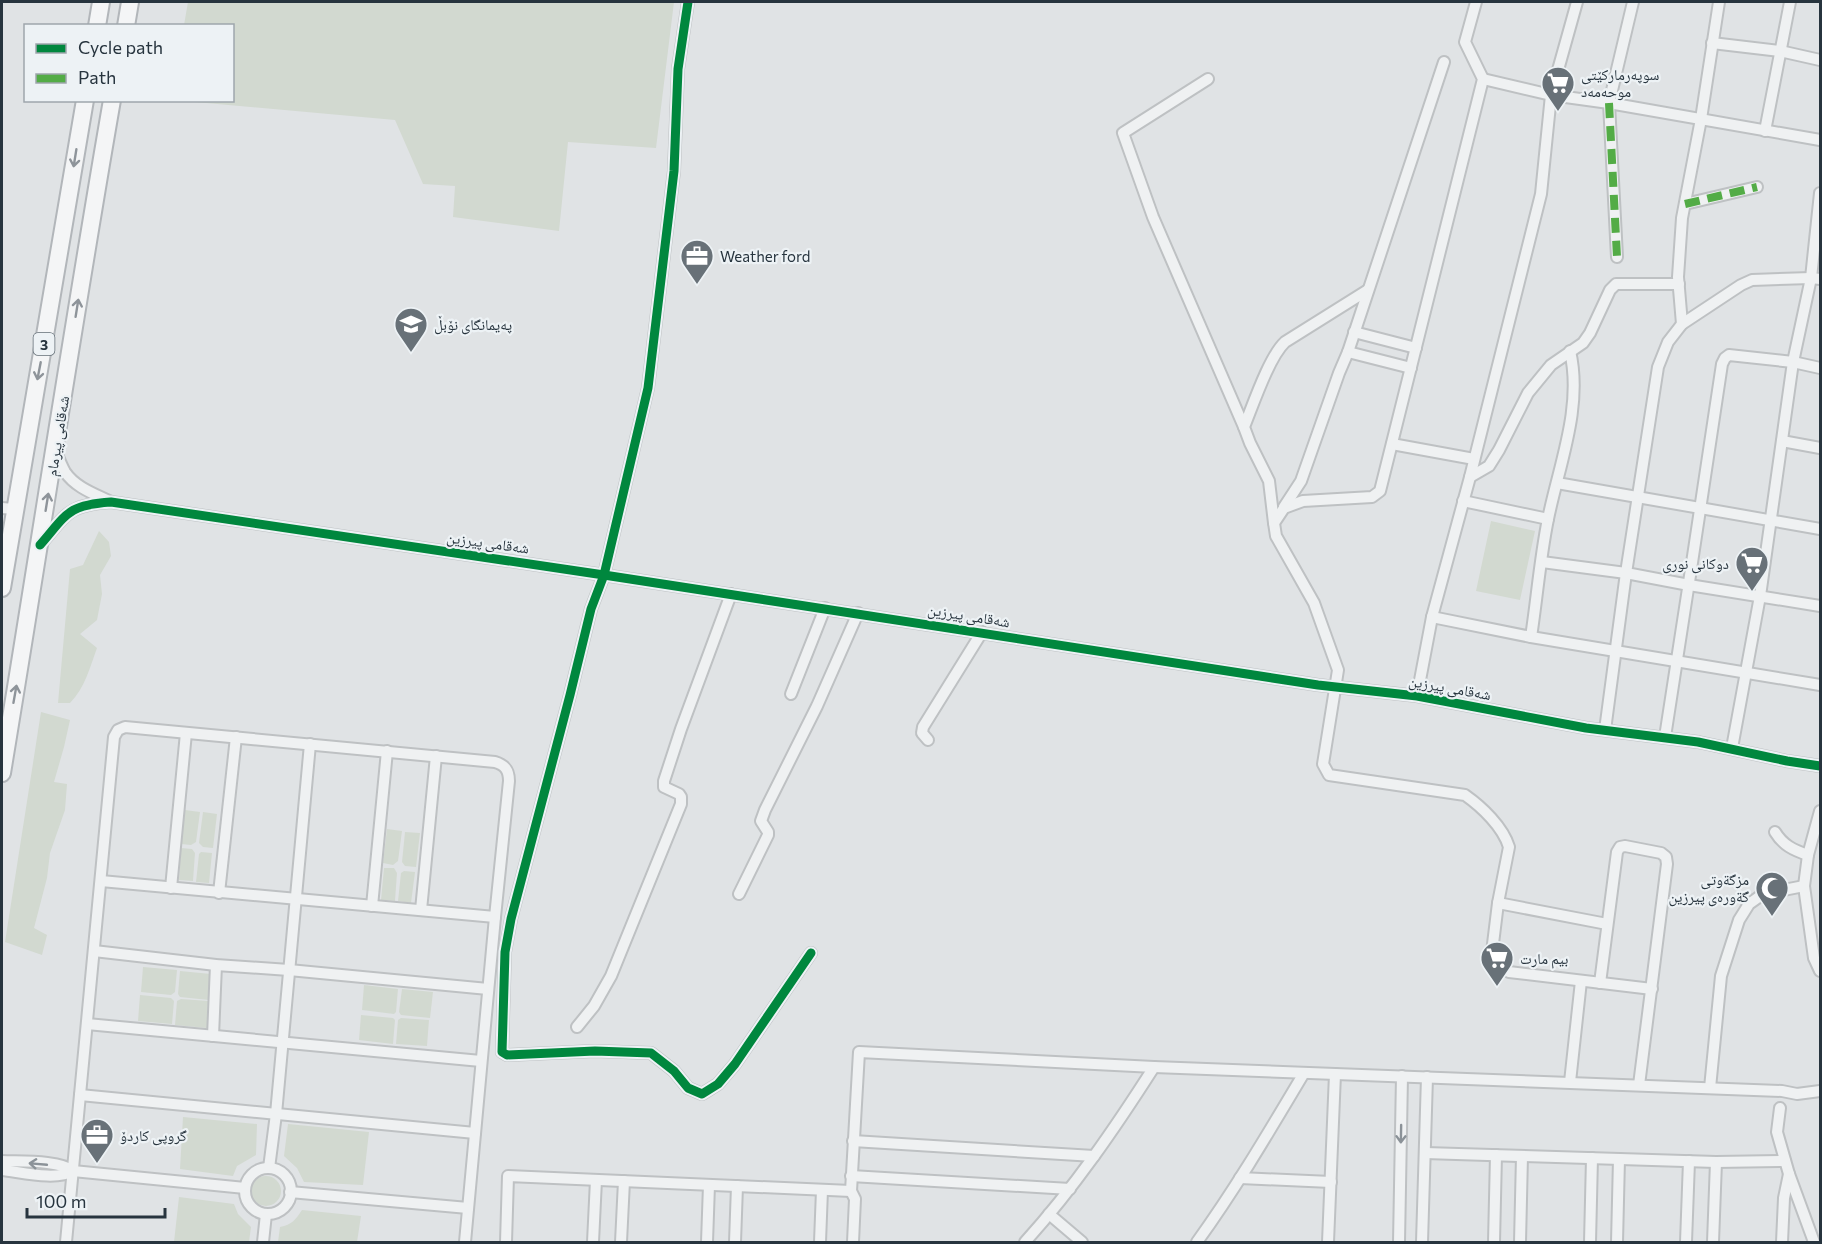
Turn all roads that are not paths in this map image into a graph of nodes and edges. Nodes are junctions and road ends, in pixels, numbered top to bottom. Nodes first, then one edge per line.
1 (101, 2) edge
2 (130, 2) edge
3 (688, 2) edge
4 (1476, 2) edge
5 (1577, 2) edge
6 (1634, 2) edge
7 (1719, 2) edge
8 (1790, 2) edge
9 (97, 24) edge
10 (126, 24) edge
11 (1712, 43) junction
12 (1780, 51) junction
13 (1821, 60) edge
14 (1444, 62) dead end
15 (1208, 79) dead end
16 (1484, 79) junction
17 (1551, 95) junction
18 (85, 102) edge
19 (112, 102) edge
20 (1609, 103) junction
21 (1701, 119) junction
22 (1765, 131) junction
23 (1821, 140) edge
24 (1757, 187) dead end
25 (1821, 193) edge
26 (1685, 204) junction
27 (1617, 257) dead end
28 (1816, 278) edge
29 (1679, 284) junction
30 (1368, 291) junction
31 (1682, 324) junction
32 (1354, 332) junction
33 (1416, 348) junction
34 (1570, 351) junction
35 (1348, 352) junction
36 (1793, 362) junction
37 (1411, 368) junction
38 (1821, 368) edge
39 (1244, 427) junction
40 (1782, 441) junction
41 (1392, 444) junction
42 (1821, 448) edge
43 (55, 449) junction
44 (1474, 459) junction
45 (1470, 477) junction
46 (1557, 483) junction
47 (1638, 498) junction
48 (1462, 501) junction
49 (111, 502) junction
50 (1284, 508) junction
51 (1699, 509) junction
52 (8, 512) edge
53 (1548, 519) junction
54 (1772, 520) junction
55 (1274, 523) junction
56 (1821, 529) edge
57 (40, 545) junction
58 (1542, 562) junction
59 (1626, 573) junction
60 (604, 575) junction
61 (1689, 585) junction
62 (2, 588) edge
63 (731, 594) junction
64 (1760, 596) junction
65 (1821, 606) edge
66 (825, 608) junction
67 (858, 614) junction
68 (1432, 617) junction
69 (982, 633) junction
70 (1531, 637) junction
71 (1614, 651) junction
72 (1677, 661) junction
73 (1745, 672) junction
74 (1821, 686) edge
75 (1336, 687) junction
76 (791, 694) dead end
77 (1417, 696) junction
78 (1605, 730) junction
79 (186, 733) junction
80 (236, 737) junction
81 (1665, 737) junction
82 (928, 741) dead end
83 (310, 744) junction
84 (1732, 748) junction
85 (387, 751) junction
86 (436, 756) junction
87 (1821, 766) edge
88 (2, 773) edge
89 (1821, 811) edge
90 (1775, 832) dead end
91 (1808, 855) junction
92 (100, 881) junction
93 (1804, 886) junction
94 (171, 888) junction
95 (219, 892) junction
96 (739, 894) dead end
97 (296, 899) junction
98 (1498, 903) junction
99 (372, 906) junction
100 (421, 910) junction
101 (495, 917) junction
102 (1607, 924) junction
103 (94, 951) junction
104 (811, 953) dead end
105 (216, 965) junction
106 (289, 970) junction
107 (1821, 971) edge
108 (1581, 981) junction
109 (1600, 983) junction
110 (488, 989) junction
111 (1652, 989) junction
112 (87, 1023) junction
113 (577, 1027) dead end
114 (213, 1036) junction
115 (283, 1042) junction
116 (481, 1061) junction
117 (1154, 1067) junction
118 (1304, 1073) junction
119 (1335, 1074) junction
120 (1402, 1076) junction
121 (1427, 1077) junction
122 (1570, 1082) junction
123 (1640, 1085) junction
124 (1710, 1088) junction
125 (1821, 1091) edge
126 (80, 1095) junction
127 (1780, 1108) dead end
128 (276, 1114) junction
129 (475, 1133) junction
130 (854, 1141) junction
131 (1425, 1153) junction
132 (1496, 1155) junction
133 (1094, 1156) junction
134 (1522, 1156) junction
135 (1592, 1158) junction
136 (1619, 1159) junction
137 (2, 1161) edge
138 (1689, 1161) junction
139 (1785, 1161) junction
140 (1716, 1162) junction
141 (268, 1168) junction
142 (2, 1170) edge
143 (73, 1171) junction
144 (1789, 1174) junction
145 (851, 1176) junction
146 (1240, 1178) junction
147 (596, 1180) junction
148 (624, 1181) junction
149 (1331, 1182) junction
150 (709, 1185) junction
151 (738, 1186) junction
152 (245, 1188) junction
153 (1070, 1189) junction
154 (822, 1190) junction
155 (851, 1191) junction
156 (290, 1192) junction
157 (468, 1208) junction
158 (266, 1214) junction
159 (1049, 1214) junction
160 (66, 1242) edge
161 (263, 1242) edge
162 (465, 1242) edge
163 (506, 1242) edge
164 (593, 1242) edge
165 (621, 1242) edge
166 (707, 1242) edge
167 (735, 1242) edge
168 (820, 1242) edge
169 (853, 1242) edge
170 (1025, 1242) edge
171 (1082, 1242) edge
172 (1197, 1242) edge
173 (1329, 1242) edge
174 (1398, 1242) edge
175 (1422, 1242) edge
176 (1494, 1242) edge
177 (1520, 1242) edge
178 (1590, 1242) edge
179 (1617, 1242) edge
180 (1686, 1242) edge
181 (1713, 1242) edge
182 (1782, 1242) edge
183 (1814, 1242) edge

1 - 9 highway
2 - 10 highway
3 - 60 street
4 - 16 street
5 - 17 street
6 - 20 street
7 - 11 street
8 - 12 street
11 - 12 street
11 - 21 street
12 - 13 street
12 - 22 street
14 - 30 street
15 - 39 street
16 - 17 street
16 - 33 street
17 - 20 street
17 - 44 street
18 -> 52 highway, شەقامی پیرمام / 3
43 -> 19 highway, شەقامی پیرمام / 3
20 - 21 street
20 - 27 street
21 - 22 street
21 - 26 street
22 - 23 street
24 - 26 street
25 - 28 street
26 - 29 street
28 - 31 street
28 - 36 street
29 - 31 street
29 - 34 street
30 - 32 street
30 - 39 street
31 - 47 street
32 - 33 street
32 - 35 street
33 - 37 street
34 - 45 street
34 - 46 street
35 - 37 street
35 - 50 street
36 - 38 street
36 - 40 street
36 - 51 street
37 - 41 street
39 - 55 street
40 - 42 street
40 - 54 street
41 - 44 street
41 - 50 street
43 - 49 street
57 -> 43 highway, شەقامی پیرمام / 3
44 - 45 street
45 - 48 street
46 - 47 street
46 - 53 street
47 - 51 street
47 - 59 street
48 - 53 street
48 - 68 street
49 - 57 street
49 - 60 street, شەقامی پیرزین
50 - 55 street
51 - 54 street
51 - 61 street
52 - 62 highway, شەقامی پیرمام / 3
53 - 58 street
54 - 56 street
54 - 64 street
55 - 75 street
88 -> 57 highway, شەقامی پیرمام / 3
58 - 59 street
58 - 70 street
59 - 61 street
59 - 71 street
60 - 63 street, شەقامی پیرزین
60 - 104 street
61 - 64 street
61 - 72 street
63 - 66 street, شەقامی پیرزین
63 - 113 street
64 - 65 street
64 - 73 street
66 - 67 street, شەقامی پیرزین
66 - 76 street
67 - 69 street, شەقامی پیرزین
67 - 96 street
68 - 70 street
68 - 77 street
69 - 75 street, شەقامی پیرزین
69 - 82 street
70 - 71 street
71 - 72 street
71 - 78 street
72 - 73 street
72 - 81 street
73 - 74 street
73 - 84 street
75 - 77 street, شەقامی پیرزین
75 - 98 street
77 - 78 street, شەقامی پیرزین
78 - 81 street, شەقامی پیرزین
79 - 80 street
79 - 92 street
79 - 94 street
80 - 83 street
80 - 95 street
81 - 84 street, شەقامی پیرزین
83 - 85 street
83 - 97 street
84 - 87 street, شەقامی پیرزین
85 - 86 street
85 - 99 street
86 - 100 street
86 - 101 street
89 - 91 street
90 - 91 street
91 - 93 street
92 - 94 street
92 - 103 street
93 - 107 street
93 - 124 street
94 - 95 street
95 - 97 street
97 - 99 street
97 - 106 street
98 - 102 street
98 - 108 street
99 - 100 street
100 - 101 street
101 - 110 street
102 - 109 street
102 - 111 street
103 - 105 street
103 - 112 street
105 - 106 street
105 - 114 street
106 - 110 street
106 - 115 street
108 - 109 street
108 - 122 street
109 - 111 street
110 - 116 street
111 - 123 street
112 - 114 street
112 - 126 street
114 - 115 street
115 - 116 street
115 - 128 street
116 - 129 street
117 - 118 street
117 - 130 street
117 - 133 street
118 - 119 street
118 - 146 street
119 - 120 street
119 - 149 street
120 - 121 street
120 -> 174 street
121 - 122 street
121 - 131 street
122 - 123 street
123 - 124 street
124 - 125 street
126 - 128 street
126 - 143 street
127 - 139 street
128 - 129 street
128 - 141 street
129 - 157 street
130 - 133 street
130 - 145 street
131 - 132 street
131 - 175 street
132 - 134 street
132 - 176 street
133 - 153 street
134 - 135 street
134 - 177 street
135 - 136 street
135 - 178 street
136 - 138 street
136 - 179 street
143 -> 137 street
138 - 140 street
138 - 180 street
139 - 140 street
139 - 144 street
140 - 181 street
141 - 152 street
141 - 156 street
142 - 143 street
143 - 152 street
143 - 160 street
144 - 182 street
144 - 183 street
145 - 153 street
145 - 155 street
146 - 149 street
146 - 172 street
147 - 148 street
147 - 163 street
147 - 164 street
148 - 150 street
148 - 165 street
149 - 173 street
150 - 151 street
150 - 166 street
151 - 154 street
151 - 167 street
152 - 158 street
153 - 159 street
154 - 155 street
154 - 168 street
155 - 169 street
156 - 157 street
156 - 158 street
157 - 162 street
158 - 161 street
159 - 170 street
159 - 171 street

